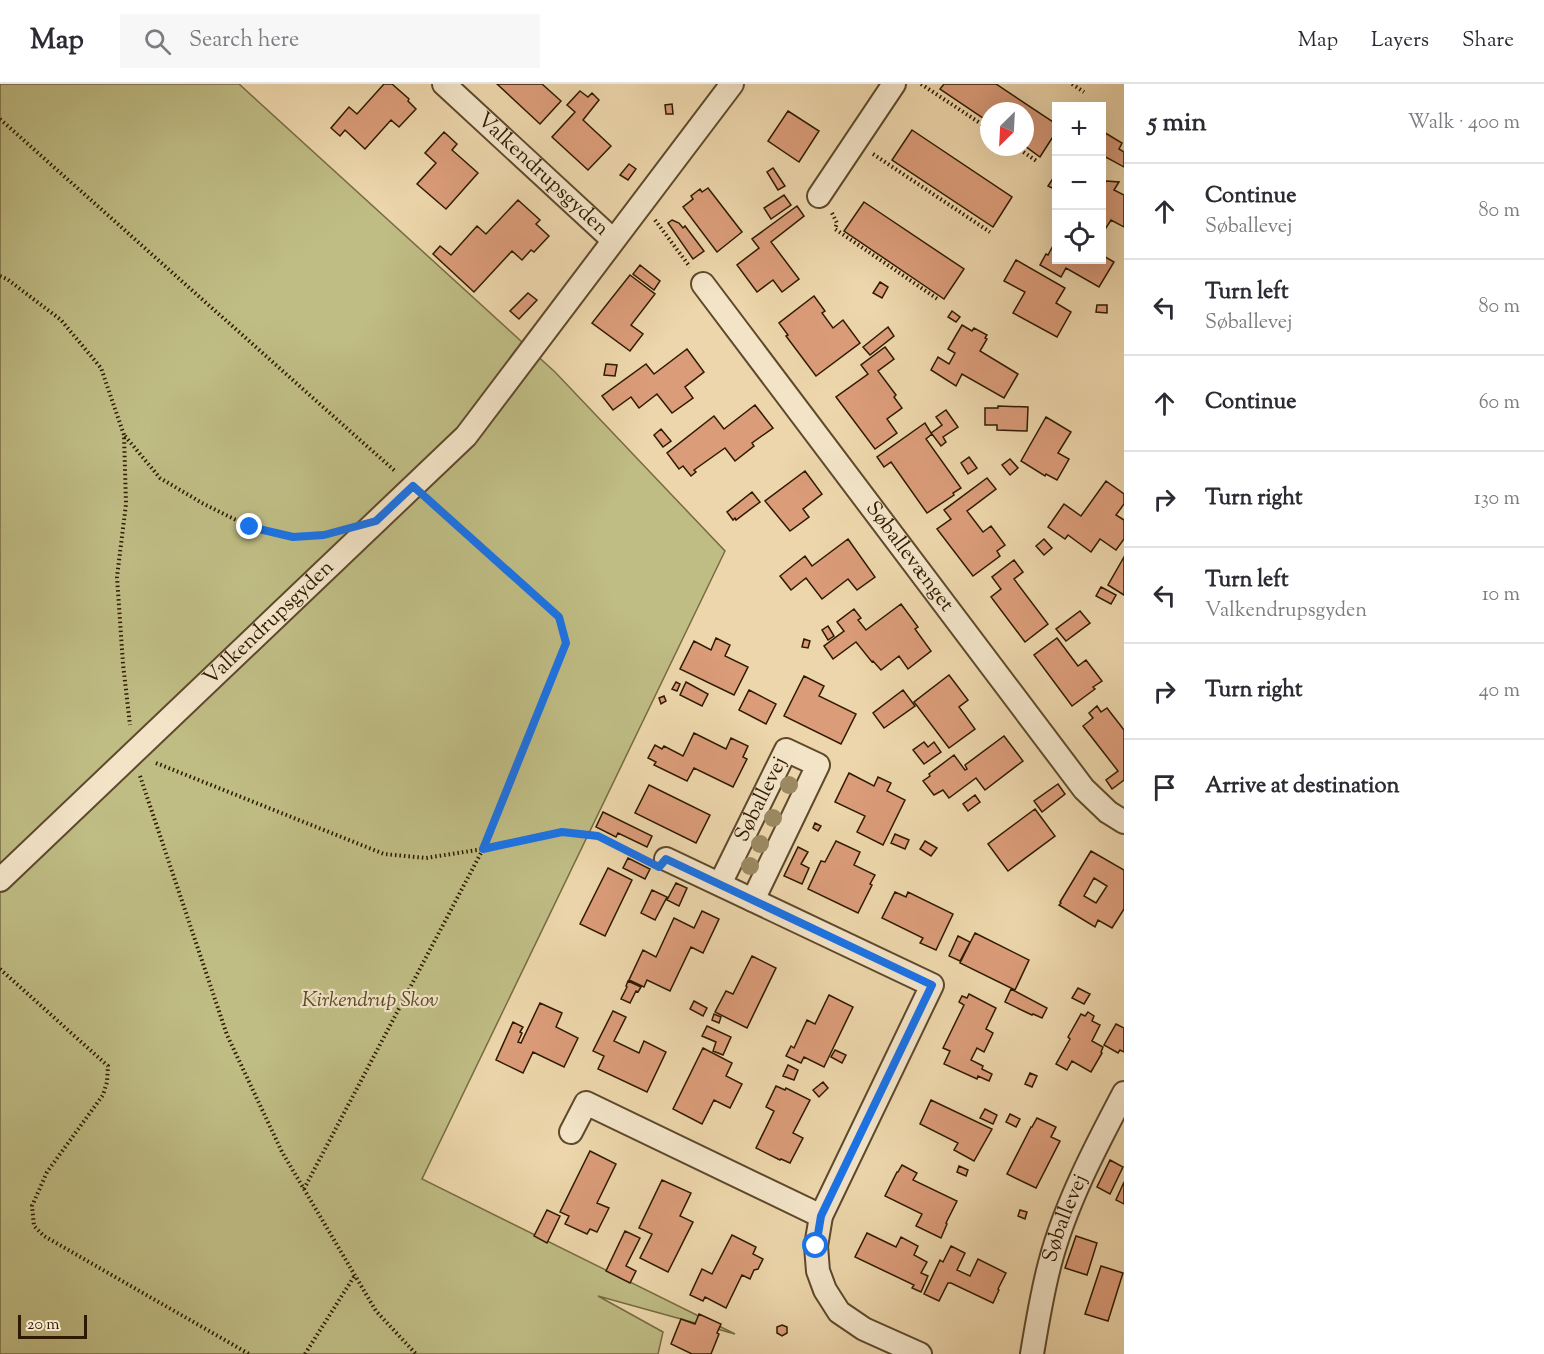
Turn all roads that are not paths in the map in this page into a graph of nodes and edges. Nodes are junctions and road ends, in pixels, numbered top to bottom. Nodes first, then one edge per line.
1 (444, 84) edge
2 (732, 84) edge
3 (894, 84) edge
4 (819, 196) road end
5 (614, 240) junction
6 (703, 284) road end
7 (1124, 822) edge
8 (666, 859) road end
9 (0, 880) edge
10 (720, 884) junction
11 (753, 900) junction
12 (1124, 1093) edge
13 (571, 1132) dead end
14 (821, 1216) junction
15 (921, 1354) edge
16 (1032, 1354) edge

1 - 5 street, Valkendrupsgyden
2 - 5 street, Valkendrupsgyden
3 - 4 street
5 - 9 street, Valkendrupsgyden
6 - 7 street, Søballevænget
8 - 10 street
10 - 11 street
10 - 11 street, Søballevej
11 - 14 street
12 - 16 street, Søballevej
13 - 14 street
14 - 15 street

